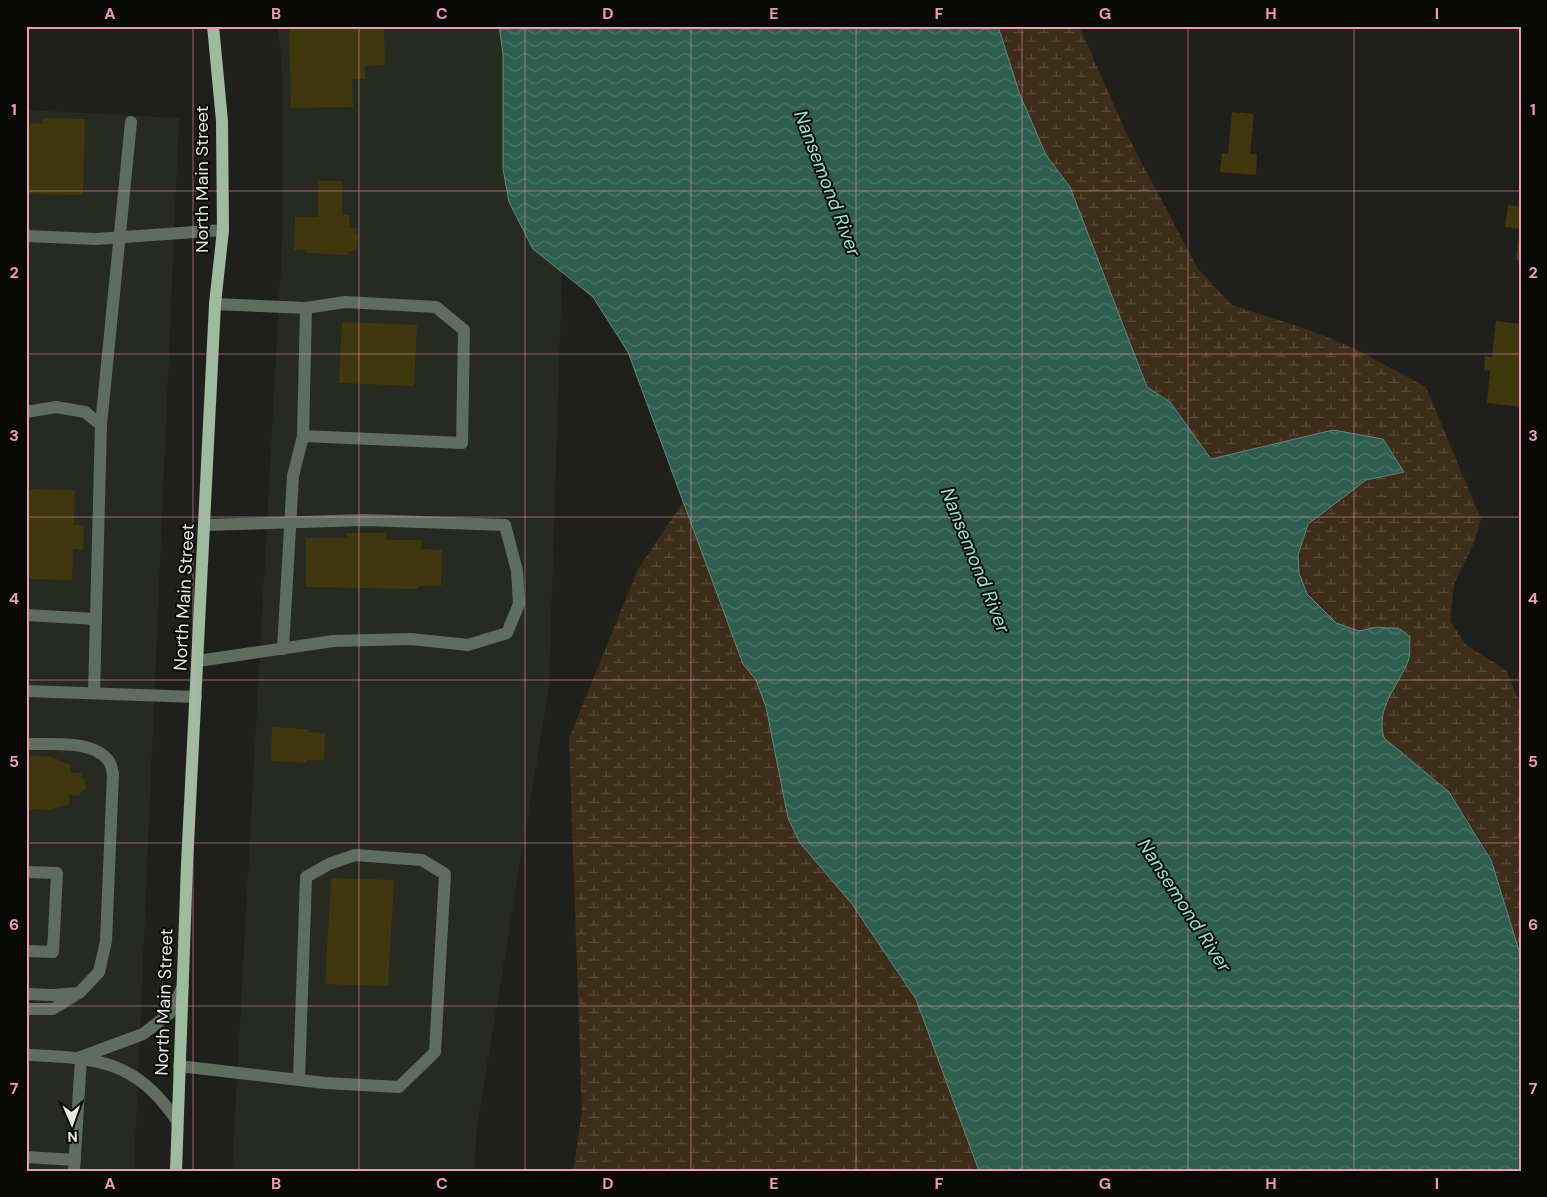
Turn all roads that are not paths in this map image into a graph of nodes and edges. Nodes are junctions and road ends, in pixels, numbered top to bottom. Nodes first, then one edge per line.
1 (213, 26) edge
2 (131, 122) dead end
3 (223, 230) junction
4 (26, 236) edge
5 (120, 237) junction
6 (215, 304) junction
7 (306, 308) junction
8 (26, 412) edge
9 (101, 425) junction
10 (303, 436) junction
11 (289, 522) junction
12 (205, 525) junction
13 (26, 615) edge
14 (96, 619) junction
15 (283, 649) junction
16 (198, 661) junction
17 (26, 690) edge
18 (94, 693) junction
19 (196, 697) junction
20 (26, 744) edge
21 (26, 872) edge
22 (26, 951) edge
23 (183, 985) junction
24 (79, 993) junction
25 (26, 994) edge
26 (26, 1009) edge
27 (26, 1056) edge
28 (81, 1057) junction
29 (179, 1066) junction
30 (299, 1079) junction
31 (177, 1121) junction
32 (26, 1157) edge
33 (74, 1165) edge
34 (176, 1171) edge

1 - 3 main road, North Main Street
2 - 5 lane
3 - 5 lane
3 - 6 main road, North Main Street
4 - 5 lane
5 - 9 lane
6 - 7 lane
6 - 12 main road, North Main Street
7 - 10 lane
7 - 10 lane
8 - 9 lane
9 - 14 lane
10 - 11 lane
11 - 12 lane
11 - 15 lane
11 - 15 lane
12 - 16 main road, North Main Street
13 - 14 lane
14 - 18 lane
15 - 16 lane
16 - 19 main road, North Main Street
17 - 18 lane
18 - 19 lane
19 - 23 main road, North Main Street
20 - 24 lane
21 - 22 lane
23 - 28 lane
23 - 29 main road, North Main Street
24 - 25 lane
24 - 26 lane
27 - 28 lane
28 - 31 lane
28 - 33 lane
29 - 30 lane
29 - 31 main road, North Main Street
30 - 30 lane
31 - 34 main road, North Main Street
32 - 33 lane

